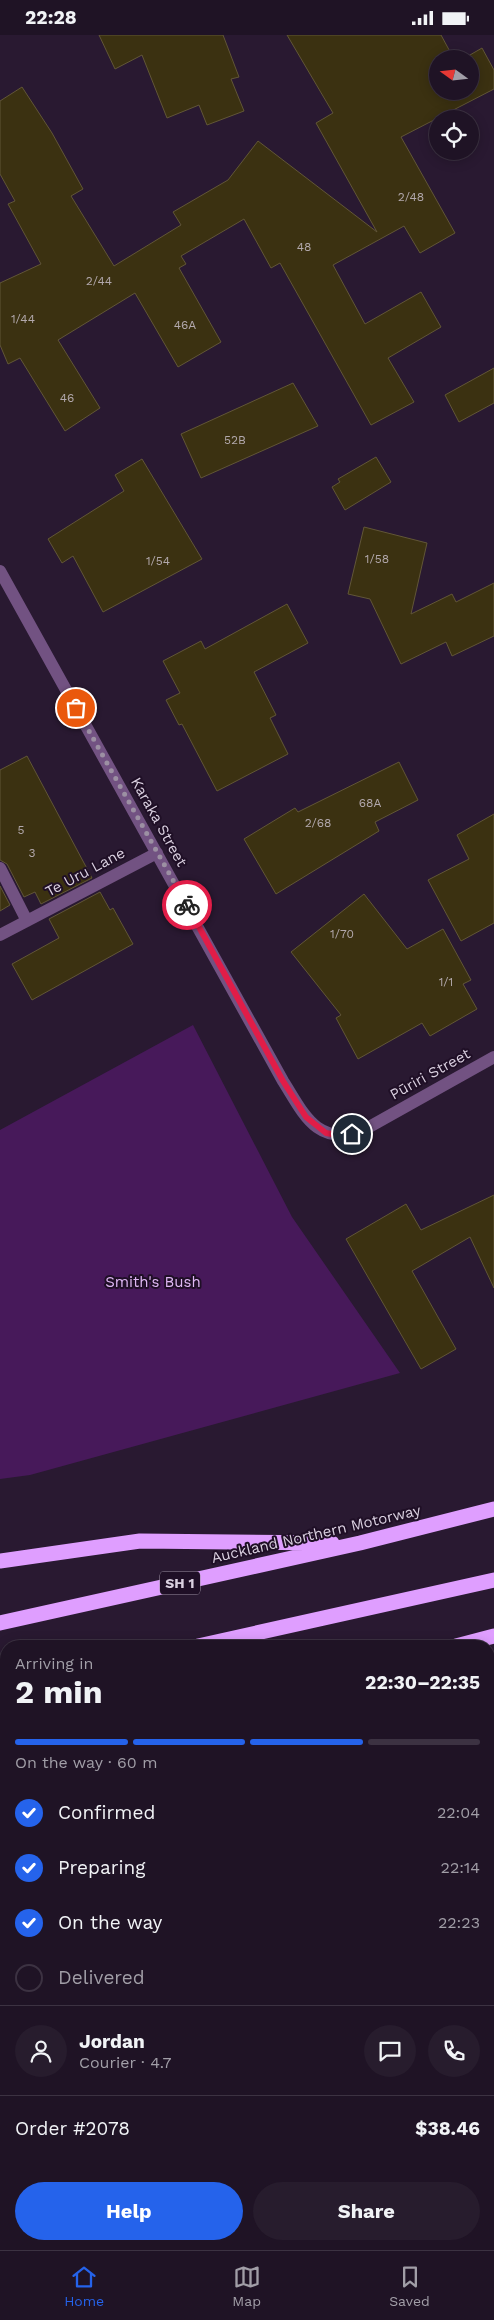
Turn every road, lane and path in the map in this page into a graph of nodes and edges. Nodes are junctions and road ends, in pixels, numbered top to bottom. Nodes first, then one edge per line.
1 (0, 571) edge
2 (157, 853) junction
3 (0, 868) edge
4 (27, 921) junction
5 (0, 935) edge
6 (494, 1057) edge
7 (326, 1133) joint
8 (494, 1509) edge
9 (360, 1543) junction
10 (0, 1561) edge
11 (494, 1580) edge
12 (0, 1623) edge
13 (494, 1636) edge
14 (225, 1640) edge
15 (479, 1640) edge

1 - 2 street, Karaka Street
2 - 4 street, Te Uru Lane
2 - 7 street, Karaka Street
3 - 4 street
4 - 5 street, Te Uru Lane
6 - 7 street, Pūriri Street
8 - 9 highway, Auckland Northern Motorway / SH 1
9 - 10 highway
9 - 12 highway, Auckland Northern Motorway / SH 1
11 - 14 highway
13 - 15 highway

